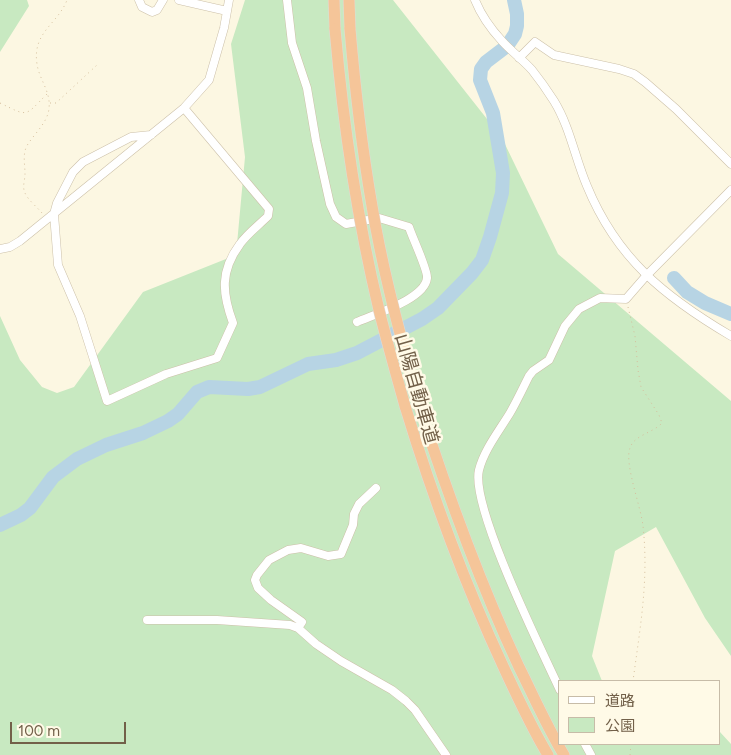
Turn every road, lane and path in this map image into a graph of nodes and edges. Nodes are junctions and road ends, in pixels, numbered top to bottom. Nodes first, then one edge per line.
1 (67, 0) edge
2 (139, 0) edge
3 (163, 0) edge
4 (179, 0) edge
5 (229, 0) edge
6 (287, 0) edge
7 (334, 0) edge
8 (349, 0) edge
9 (475, 0) edge
10 (227, 11) junction
11 (516, 55) junction
12 (97, 66) dead end
13 (47, 93) junction
14 (49, 102) junction
15 (0, 103) edge
16 (184, 108) junction
17 (151, 135) junction
18 (731, 164) edge
19 (731, 190) edge
20 (54, 214) junction
21 (48, 219) junction
22 (0, 249) edge
23 (646, 276) junction
24 (626, 299) junction
25 (357, 322) dead end
26 (731, 336) edge
27 (376, 488) dead end
28 (147, 620) dead end
29 (298, 628) junction
30 (633, 680) edge
31 (558, 686) edge
32 (558, 742) edge
33 (446, 755) edge
34 (548, 755) edge

1 - 13 path
2 - 3 street
4 - 10 street
5 - 10 street
6 - 25 street
7 - 34 highway, 山陽自動車道, bridge
8 - 32 highway, 山陽自動車道, bridge
9 - 11 street
10 - 16 street
11 - 18 street
11 - 23 street
12 - 14 path
13 - 14 path
13 - 15 path
14 - 21 path
16 - 17 street
16 - 20 street
17 - 20 street
17 - 20 street
19 - 23 street
20 - 21 street
21 - 22 street
23 - 24 street
23 - 26 street
24 - 30 path
24 - 31 street
27 - 29 street
28 - 29 street
29 - 33 street

